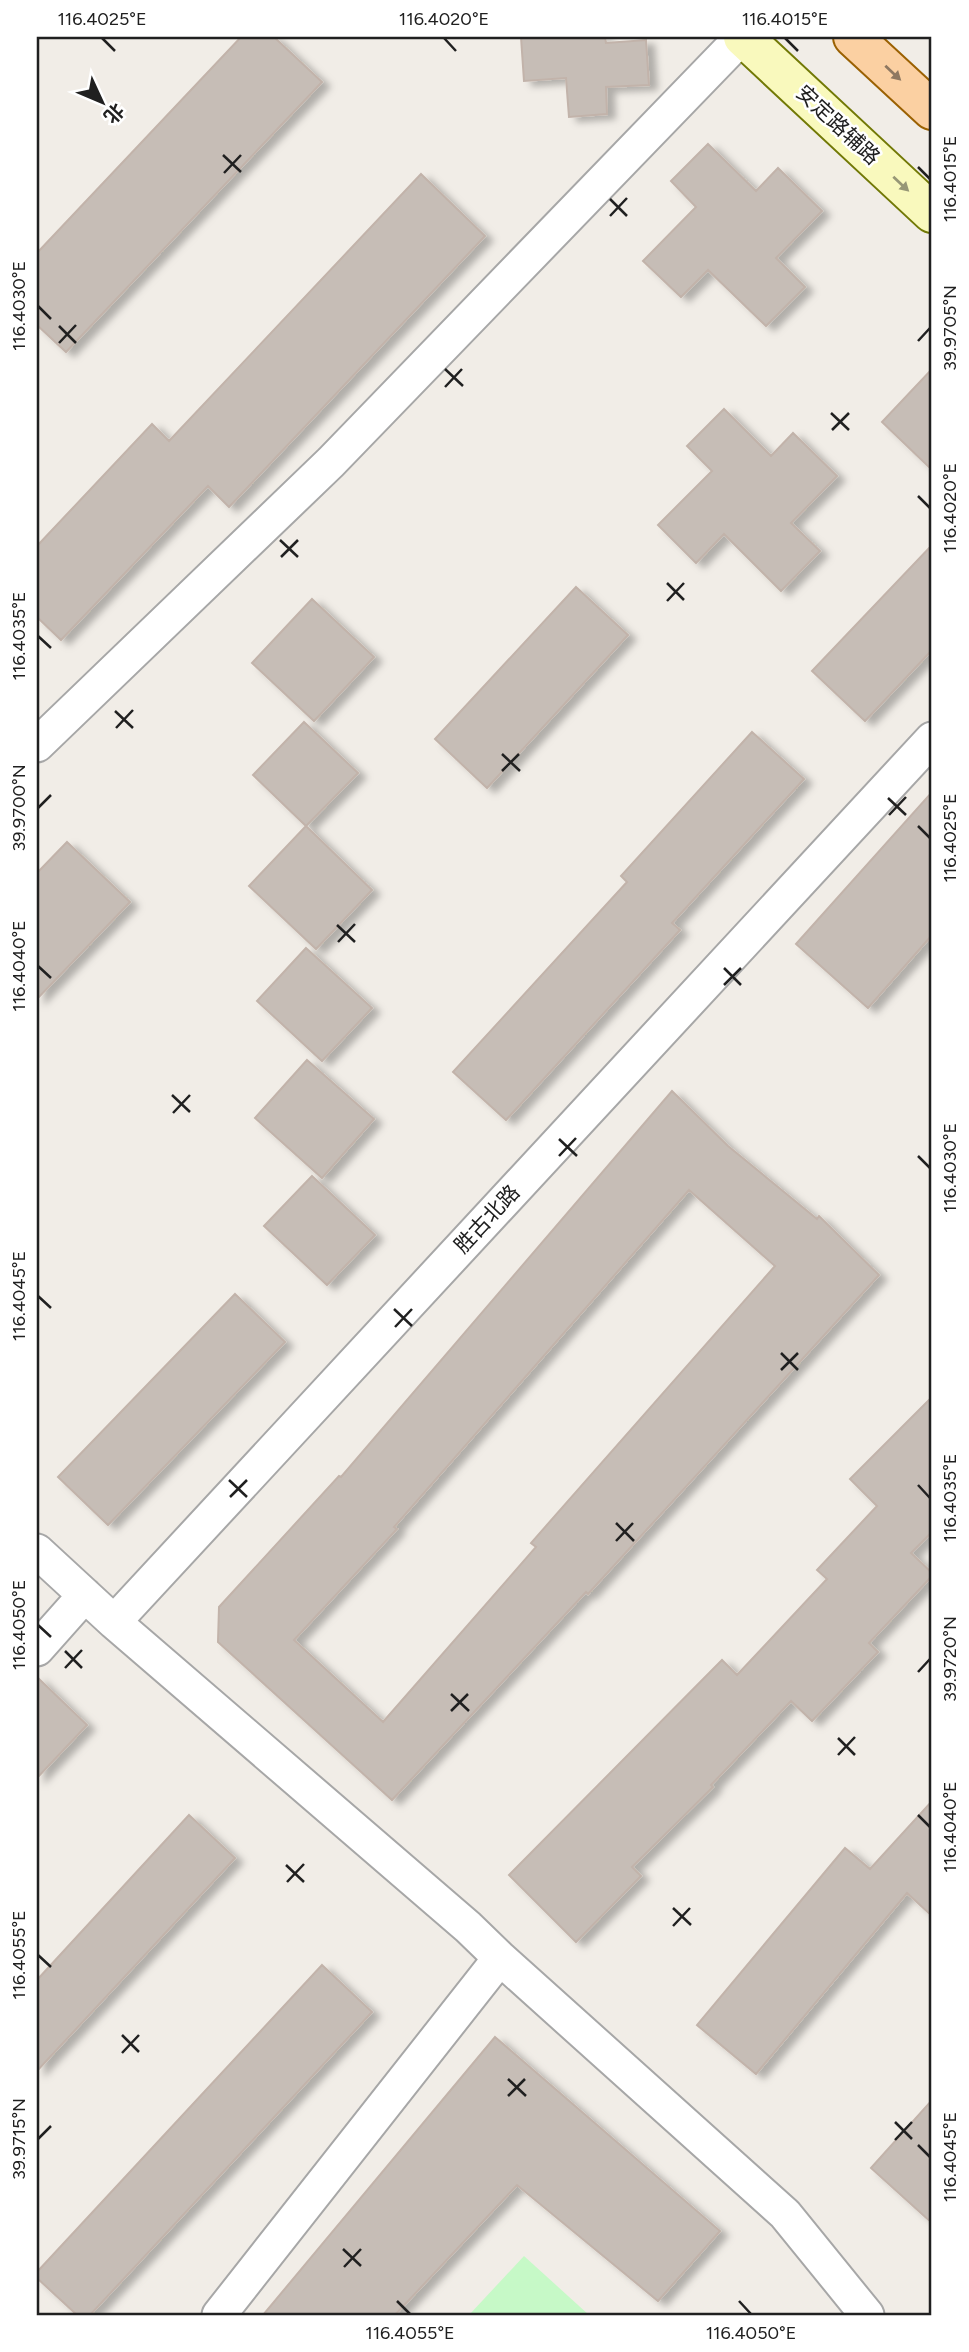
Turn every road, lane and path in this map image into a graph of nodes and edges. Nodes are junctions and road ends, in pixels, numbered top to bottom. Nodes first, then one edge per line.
1 (743, 37) edge
2 (853, 37) edge
3 (932, 110) edge
4 (932, 213) edge
5 (932, 739) edge
6 (37, 745) edge
7 (37, 1551) edge
8 (85, 1595) junction
9 (114, 1622) junction
10 (37, 1649) edge
11 (500, 1958) junction
12 (219, 2315) edge
13 (867, 2315) edge

1 -> 4 street, 安定路辅路
1 - 6 street
2 -> 3 main road
5 - 9 street, 胜古北路
7 - 8 street
8 - 9 street
8 - 10 street
9 - 11 street
11 - 12 street
11 - 13 street

